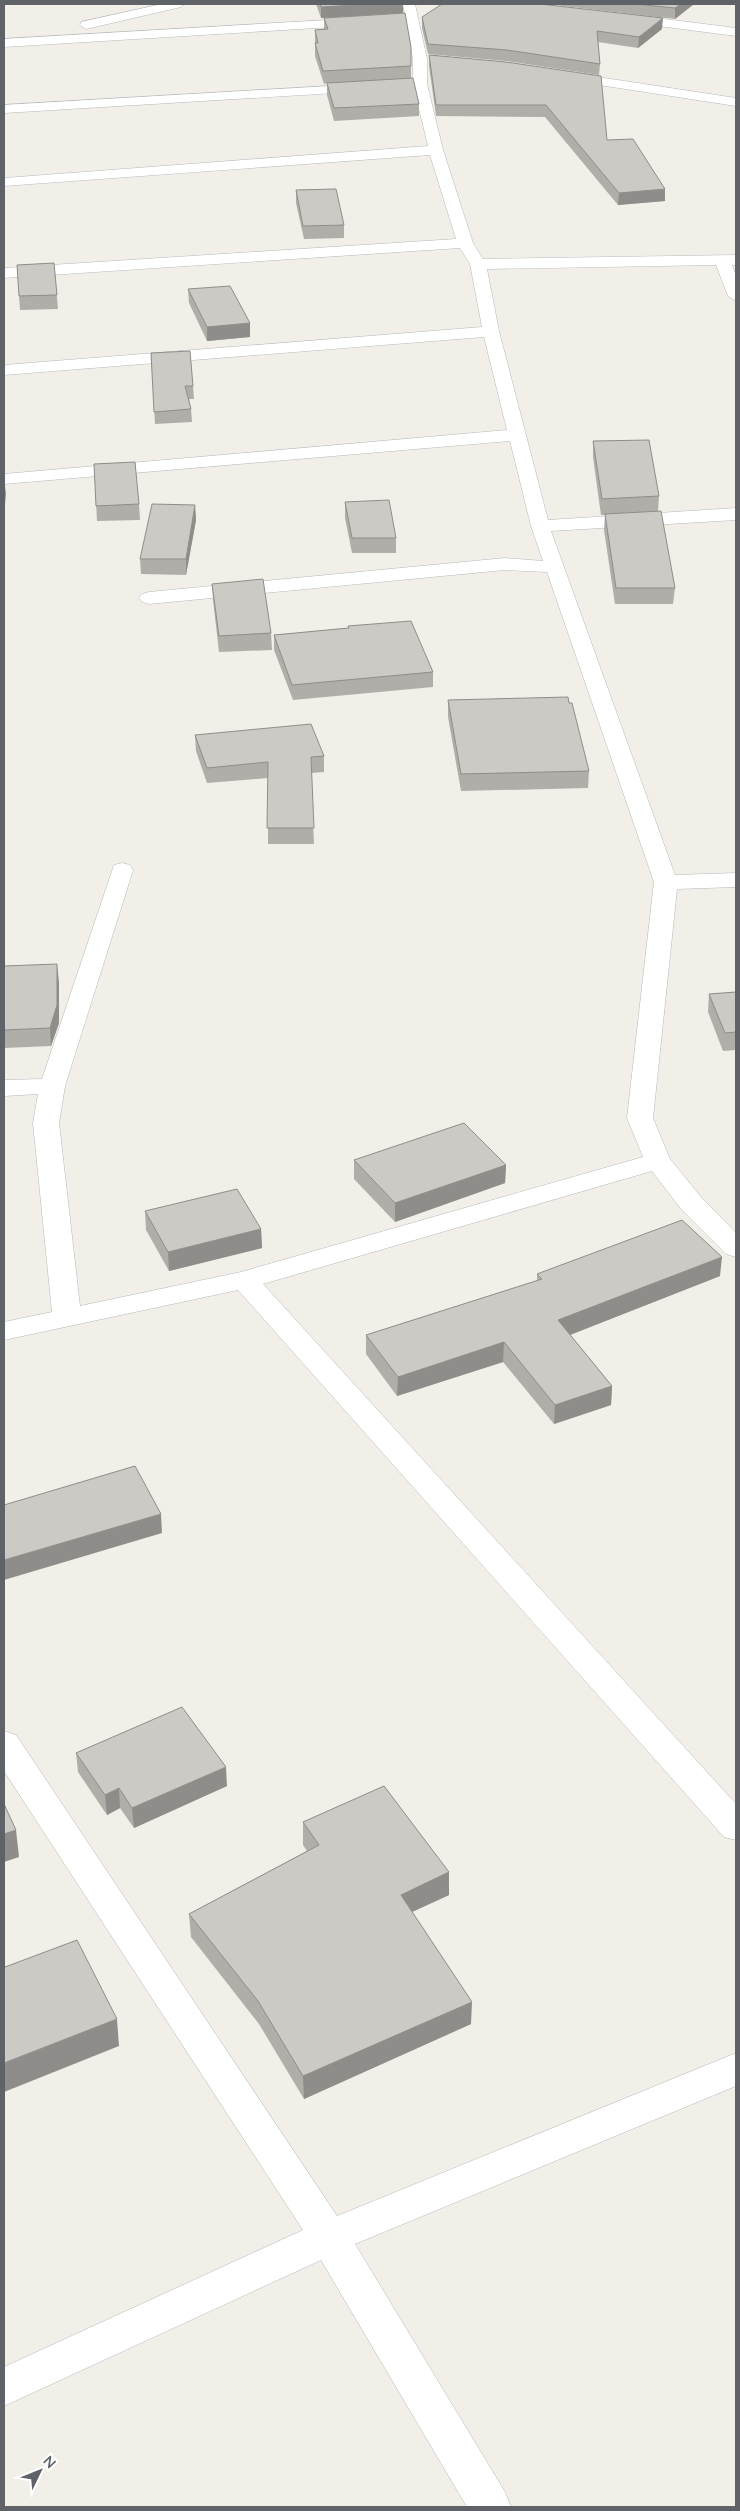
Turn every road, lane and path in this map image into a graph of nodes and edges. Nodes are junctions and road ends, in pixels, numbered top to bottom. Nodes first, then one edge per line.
1 (177, 4) edge
2 (409, 4) edge
3 (99, 9) dead end
4 (123, 16) junction
5 (612, 16) edge
6 (370, 21) edge
7 (736, 32) edge
8 (22, 42) junction
9 (4, 43) edge
10 (555, 75) edge
11 (381, 87) edge
12 (736, 102) edge
13 (4, 109) edge
14 (436, 150) junction
15 (4, 182) edge
16 (465, 243) junction
17 (729, 260) edge
18 (478, 264) junction
19 (4, 273) edge
20 (736, 296) edge
21 (491, 331) junction
22 (4, 370) edge
23 (516, 435) junction
24 (4, 479) edge
25 (736, 514) edge
26 (540, 526) junction
27 (554, 567) junction
28 (149, 598) dead end
29 (122, 870) dead end
30 (736, 880) edge
31 (666, 882) junction
32 (52, 1086) junction
33 (4, 1088) edge
34 (658, 1161) junction
35 (736, 1248) edge
36 (244, 1280) junction
37 (67, 1318) junction
38 (4, 1331) edge
39 (4, 1744) edge
40 (736, 1827) edge
41 (736, 2069) edge
42 (330, 2237) junction
43 (4, 2387) edge
44 (490, 2507) edge

1 - 4 street
2 - 14 street
3 - 4 street
4 - 8 street
5 - 7 street
6 - 8 street
8 - 9 street
10 - 12 street
11 - 13 street
14 - 15 street
14 - 16 street
16 - 18 street
16 - 19 street
17 - 18 street
17 - 20 street
18 - 21 street
21 - 22 street
21 - 23 street
23 - 24 street
23 - 26 street
25 - 26 street
26 - 27 street
27 - 28 street
27 - 31 street
29 - 32 street
30 - 31 street
31 - 34 street
32 - 33 street
32 - 37 street
34 - 35 street
34 - 36 street
36 - 37 street
36 - 40 street
37 - 38 street
39 - 42 street
41 - 42 street
42 - 43 street
42 - 44 street

